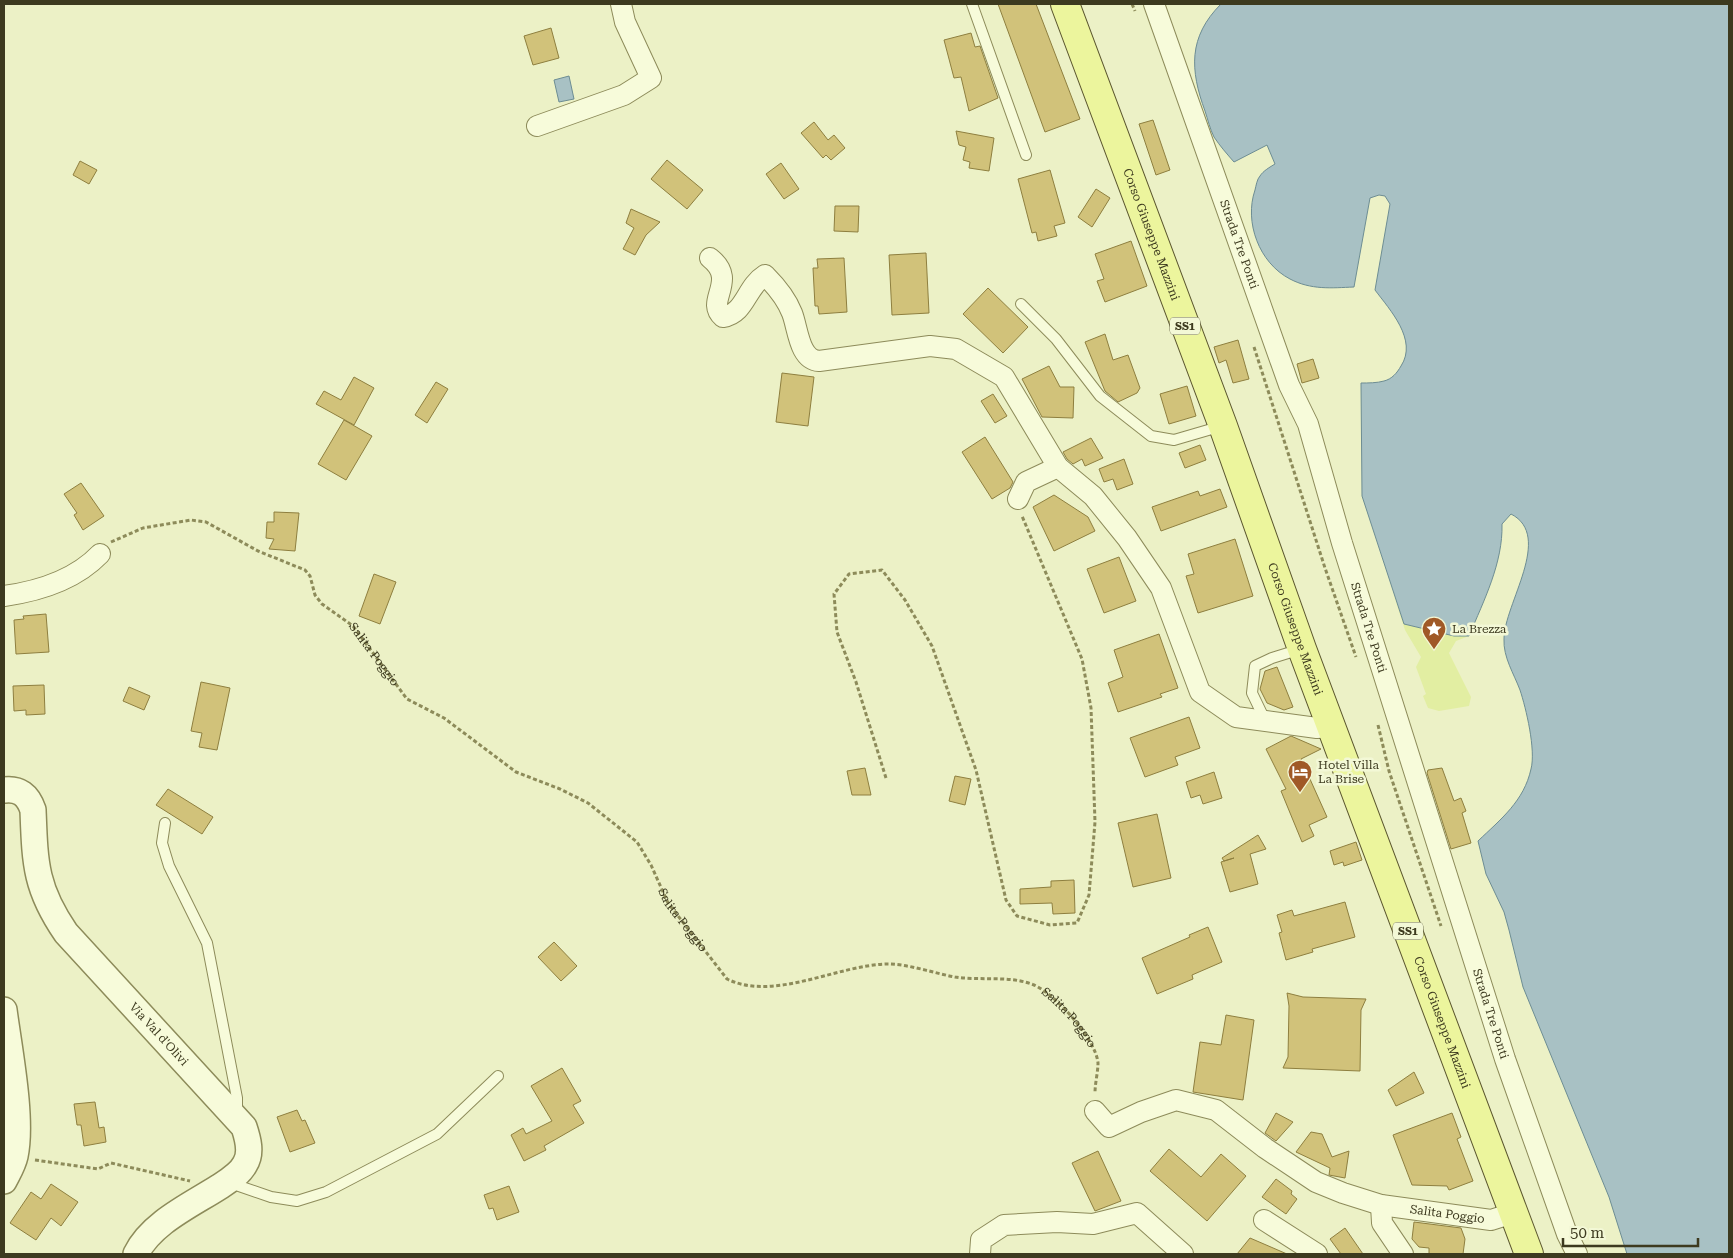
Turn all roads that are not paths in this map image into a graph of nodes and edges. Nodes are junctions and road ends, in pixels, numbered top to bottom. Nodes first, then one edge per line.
1 (621, 4) edge
2 (972, 4) edge
3 (1065, 4) edge
4 (1154, 4) edge
5 (536, 126) dead end
6 (1026, 155) dead end
7 (710, 258) dead end
8 (791, 282) dead end
9 (1021, 304) dead end
10 (792, 312) junction
11 (1223, 426) junction
12 (1058, 467) junction
13 (1018, 499) road end
14 (100, 554) road end
15 (4, 596) edge
16 (1302, 649) junction
17 (1265, 720) junction
18 (1332, 727) junction
19 (4, 790) edge
20 (165, 823) dead end
21 (4, 1010) edge
22 (498, 1076) dead end
23 (1095, 1111) road end
24 (232, 1114) junction
25 (4, 1181) edge
26 (224, 1183) junction
27 (1381, 1205) junction
28 (1513, 1213) junction
29 (1264, 1220) dead end
30 (136, 1254) edge
31 (980, 1254) edge
32 (1183, 1254) edge
33 (1318, 1254) edge
34 (1403, 1254) edge
35 (1529, 1254) edge
36 (1577, 1254) edge

1 - 5 street
2 - 6 lane
3 - 11 main road, Corso Giuseppe Mazzini / SS1
4 - 36 street, Strada Tre Ponti
7 - 10 street
8 - 10 street
9 - 11 lane
10 - 12 street
11 - 16 main road, Corso Giuseppe Mazzini / SS1
12 - 13 street
12 - 17 street
14 - 15 street
16 - 17 lane
16 - 18 main road, Corso Giuseppe Mazzini / SS1
17 - 18 street
18 - 28 main road, Corso Giuseppe Mazzini / SS1
19 - 24 street, Via Val d'Olivi
20 - 24 lane
21 - 25 street
22 - 26 lane
23 - 27 street, Salita Poggio
24 - 26 street, Via Val d'Olivi
26 - 30 street, Via Val d'Olivi
27 - 28 street, Salita Poggio
27 - 34 street
28 - 35 main road, Corso Giuseppe Mazzini / SS1
29 - 33 street
31 - 32 street

